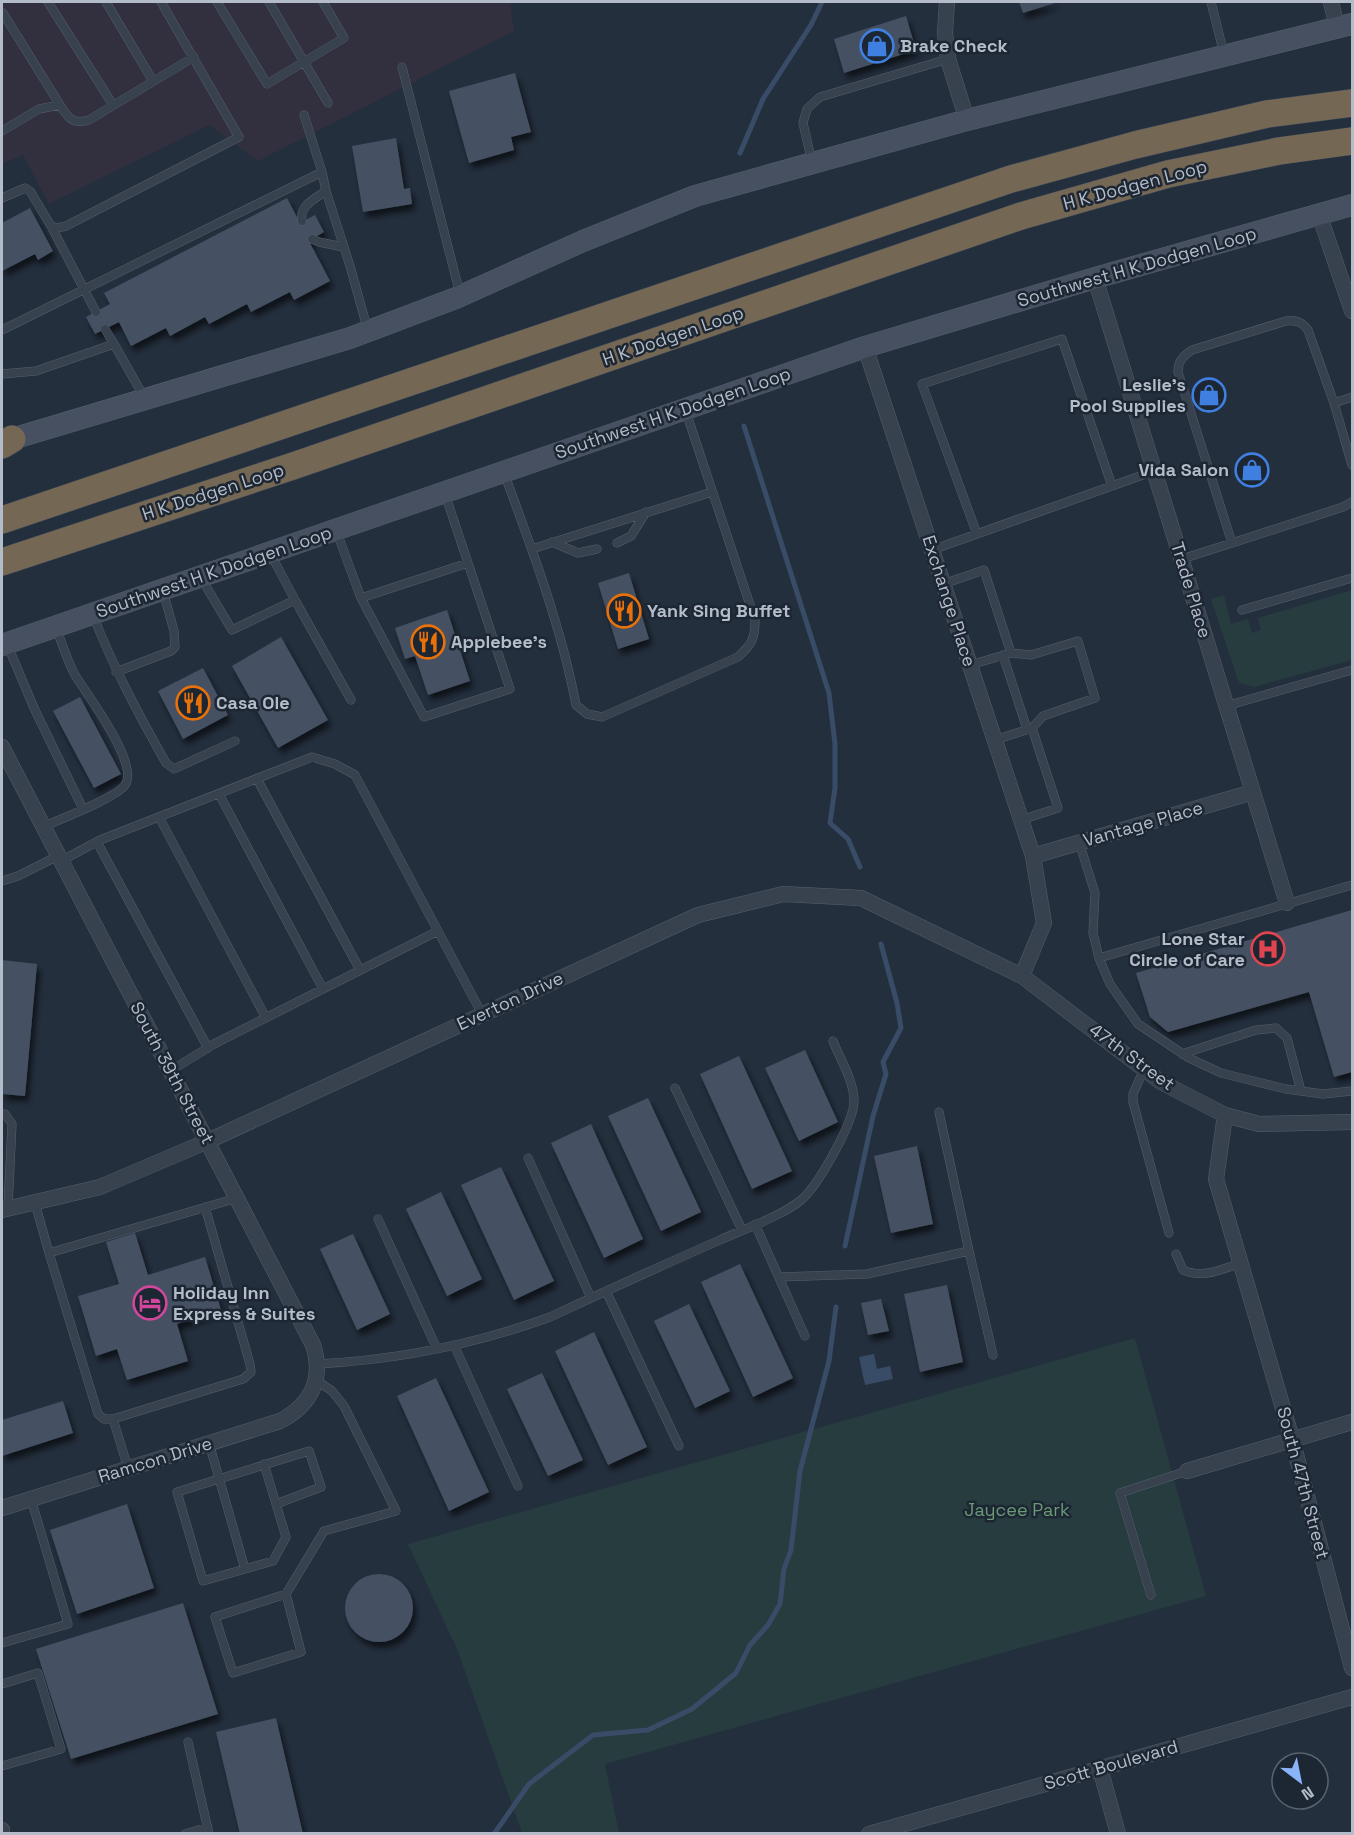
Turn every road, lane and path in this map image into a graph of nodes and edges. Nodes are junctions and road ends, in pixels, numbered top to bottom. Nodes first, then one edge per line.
1 (48, 2) edge
2 (106, 2) edge
3 (161, 2) edge
4 (218, 2) edge
5 (269, 2) edge
6 (323, 2) edge
7 (947, 2) edge
8 (1211, 2) edge
9 (1331, 2) edge
10 (3, 13) dead end
11 (1345, 26) edge
12 (1224, 56) junction
13 (194, 57) junction
14 (948, 59) junction
15 (304, 62) junction
16 (402, 67) dead end
17 (153, 81) junction
18 (328, 103) dead end
19 (1353, 103) edge
20 (60, 105) junction
21 (113, 105) junction
22 (304, 115) dead end
23 (967, 120) junction
24 (2, 131) edge
25 (1353, 141) edge
26 (812, 163) junction
27 (322, 172) junction
28 (326, 191) junction
29 (2, 198) edge
30 (1353, 205) edge
31 (1319, 214) junction
32 (302, 222) dead end
33 (51, 226) junction
34 (312, 239) dead end
35 (343, 247) junction
36 (1095, 278) junction
37 (84, 290) junction
38 (461, 296) junction
39 (1353, 311) edge
40 (96, 312) dead end
41 (105, 329) dead end
42 (2, 330) edge
43 (368, 331) junction
44 (114, 344) junction
45 (865, 347) junction
46 (2, 374) edge
47 (1353, 397) edge
48 (146, 399) junction
49 (1334, 403) junction
50 (686, 409) junction
51 (4, 441) edge
52 (1353, 465) edge
53 (1154, 471) junction
54 (504, 472) junction
55 (1112, 486) junction
56 (445, 492) junction
57 (712, 492) junction
58 (1353, 502) edge
59 (646, 512) junction
60 (2, 520) edge
61 (336, 530) junction
62 (976, 534) junction
63 (552, 542) junction
64 (617, 543) dead end
65 (1232, 543) junction
66 (532, 549) junction
67 (597, 549) dead end
68 (932, 550) junction
69 (270, 553) junction
70 (1182, 559) junction
71 (2, 562) edge
72 (468, 563) junction
73 (200, 577) junction
74 (1353, 578) edge
75 (943, 584) junction
76 (163, 589) junction
77 (361, 598) junction
78 (295, 600) junction
79 (1242, 610) dead end
80 (93, 614) junction
81 (55, 626) junction
82 (4, 644) edge
83 (1007, 654) junction
84 (970, 665) junction
85 (1353, 670) edge
86 (116, 672) junction
87 (351, 700) dead end
88 (1226, 706) junction
89 (1029, 728) junction
90 (995, 740) junction
91 (236, 741) dead end
92 (4, 758) edge
93 (257, 779) junction
94 (1253, 792) junction
95 (219, 794) junction
96 (82, 809) junction
97 (159, 817) junction
98 (1021, 820) junction
99 (43, 827) junction
100 (97, 842) junction
101 (1079, 842) junction
102 (1033, 856) junction
103 (60, 859) junction
104 (2, 881) edge
105 (1353, 885) edge
106 (1287, 903) junction
107 (438, 931) junction
108 (1099, 958) junction
109 (360, 970) junction
110 (1022, 976) junction
111 (323, 989) junction
112 (482, 1014) junction
113 (266, 1018) junction
114 (833, 1041) dead end
115 (208, 1048) junction
116 (1182, 1054) junction
117 (1144, 1068) junction
118 (170, 1071) junction
119 (675, 1088) dead end
120 (1353, 1090) edge
121 (1301, 1091) junction
122 (939, 1112) dead end
123 (2, 1114) edge
124 (1224, 1115) junction
125 (1353, 1122) edge
126 (208, 1141) junction
127 (528, 1158) dead end
128 (237, 1198) junction
129 (35, 1203) junction
130 (205, 1208) junction
131 (5, 1210) edge
132 (378, 1219) dead end
133 (755, 1224) junction
134 (742, 1230) junction
135 (1169, 1233) dead end
136 (969, 1251) junction
137 (49, 1253) junction
138 (1176, 1254) dead end
139 (1241, 1263) junction
140 (779, 1277) junction
141 (606, 1291) junction
142 (591, 1298) junction
143 (805, 1336) dead end
144 (454, 1344) junction
145 (437, 1348) junction
146 (993, 1355) dead end
147 (317, 1364) junction
148 (316, 1380) junction
149 (305, 1404) joint
150 (113, 1419) junction
151 (1353, 1422) edge
152 (1292, 1439) junction
153 (209, 1443) junction
154 (679, 1446) dead end
155 (264, 1464) junction
156 (128, 1468) junction
157 (1187, 1471) joint
158 (220, 1478) junction
159 (518, 1486) dead end
160 (31, 1499) junction
161 (276, 1504) junction
162 (2, 1508) edge
163 (245, 1569) junction
164 (286, 1594) junction
165 (1151, 1595) dead end
166 (2, 1643) edge
167 (1353, 1668) edge
168 (2, 1683) edge
169 (1353, 1697) edge
170 (188, 1742) dead end
171 (2, 1766) edge
172 (1100, 1768) junction
173 (209, 1830) edge
174 (185, 1833) edge
175 (869, 1833) edge
176 (1118, 1833) edge

1 - 21 lane
2 - 17 lane
3 - 13 lane
4 - 15 lane
5 - 15 lane
6 - 15 lane
7 - 14 street
8 - 12 lane
9 - 11 street
10 - 20 lane
11 - 12 main road
12 - 23 main road
13 - 17 lane
13 - 33 lane
14 - 23 street
14 - 26 lane
15 - 18 lane
16 - 38 lane
17 - 21 lane
19 - 60 highway, H K Dodgen Loop
20 - 21 lane
20 - 24 lane
22 - 27 lane
23 - 26 main road
25 - 71 highway, H K Dodgen Loop
26 - 38 main road
27 - 28 lane
27 - 37 lane
28 - 32 lane
28 - 35 lane
29 - 33 lane
30 - 31 main road, Southwest H K Dodgen Loop
31 - 36 main road, Southwest H K Dodgen Loop
31 - 39 street
33 - 37 lane
34 - 35 lane
35 - 43 lane
36 - 45 main road, Southwest H K Dodgen Loop
36 - 53 street, Trade Place
37 - 40 lane
37 - 42 lane
38 - 43 main road
41 - 44 lane
43 - 48 main road
44 - 46 lane
44 - 48 lane
45 - 50 main road, Southwest H K Dodgen Loop
45 - 68 street, Exchange Place
47 - 49 lane
48 - 51 main road
49 - 52 lane
49 - 65 lane
50 - 54 main road, Southwest H K Dodgen Loop
50 - 57 lane
53 - 55 lane
53 - 70 street, Trade Place
54 - 56 main road, Southwest H K Dodgen Loop
54 - 66 lane
55 - 62 lane
55 - 62 lane
56 - 61 main road, Southwest H K Dodgen Loop
56 - 72 lane
57 - 59 lane
57 - 66 lane
58 - 65 lane
59 - 63 lane
59 - 64 lane
61 - 69 main road, Southwest H K Dodgen Loop
61 - 77 lane
62 - 68 lane
63 - 66 lane
63 - 67 lane
65 - 70 lane
68 - 75 street, Exchange Place
69 - 73 main road, Southwest H K Dodgen Loop
69 - 78 lane
70 - 88 street, Trade Place
72 - 77 lane
72 - 77 lane
73 - 76 main road, Southwest H K Dodgen Loop
73 - 78 lane
74 - 79 lane
75 - 83 lane
75 - 84 street, Exchange Place
76 - 80 main road, Southwest H K Dodgen Loop
76 - 86 lane
78 - 87 lane
80 - 81 main road, Southwest H K Dodgen Loop
80 - 86 lane
81 - 82 main road, Southwest H K Dodgen Loop
81 - 96 lane
82 - 96 lane
83 - 84 lane
83 - 89 lane
83 - 89 lane
84 - 90 street, Exchange Place
85 - 88 lane
86 - 91 lane
88 - 94 street, Trade Place
89 - 90 lane
89 - 98 lane
90 - 98 street, Exchange Place
92 - 99 street, South 39th Street
93 - 95 lane
93 - 107 lane
93 - 109 lane
94 - 101 street, Vantage Place
94 - 106 street, Trade Place
95 - 97 lane
95 - 111 lane
96 - 99 lane
97 - 100 lane
97 - 113 lane
98 - 102 street, Exchange Place
99 - 103 street, South 39th Street
100 - 103 lane
100 - 115 lane
101 - 102 street, Vantage Place
101 - 108 lane
102 - 110 street
103 - 104 lane
103 - 118 street, South 39th Street
105 - 106 lane
106 - 108 lane
107 - 109 lane
107 - 112 lane
108 - 116 lane
109 - 111 lane
110 - 112 street, Everton Drive
110 - 117 street, 47th Street
111 - 113 lane
112 - 126 street, Everton Drive
113 - 115 lane
114 - 133 lane
115 - 118 lane
116 - 121 lane
116 - 121 lane
117 - 124 street, 47th Street
117 - 135 lane
118 - 126 street, South 39th Street
119 - 134 lane
120 - 121 lane
122 - 136 lane
123 - 131 lane
124 - 125 street, 47th Street
124 - 139 street
126 - 128 street, South 39th Street
126 - 129 street, Everton Drive
127 - 142 lane
128 - 130 lane
128 - 147 street, South 39th Street
129 - 131 street, Everton Drive
129 - 137 lane
130 - 137 lane
130 - 150 lane
132 - 145 lane
133 - 134 lane
133 - 140 lane
134 - 141 lane
136 - 140 lane
136 - 146 lane
137 - 150 lane
138 - 139 lane
139 - 152 street, South 47th Street
140 - 143 lane
141 - 142 lane
141 - 154 lane
142 - 144 lane
144 - 145 lane
144 - 159 lane
145 - 147 lane
147 - 148 street, South 39th Street
148 - 149 street, South 39th Street
148 - 164 lane
149 - 153 street, Ramcon Drive
150 - 156 lane
151 - 152 street
152 - 157 street
152 - 167 street, South 47th Street
153 - 156 street, Ramcon Drive
153 - 158 lane
155 - 158 lane
155 - 161 lane
155 - 161 lane
156 - 160 street, Ramcon Drive
157 - 165 lane
158 - 163 lane
158 - 163 lane
160 - 162 street, Ramcon Drive
160 - 166 lane
161 - 163 lane
164 - 164 lane
168 - 171 lane
169 - 172 street, Scott Boulevard
170 - 173 lane
172 - 175 street, Scott Boulevard
172 - 176 street
173 - 174 lane

